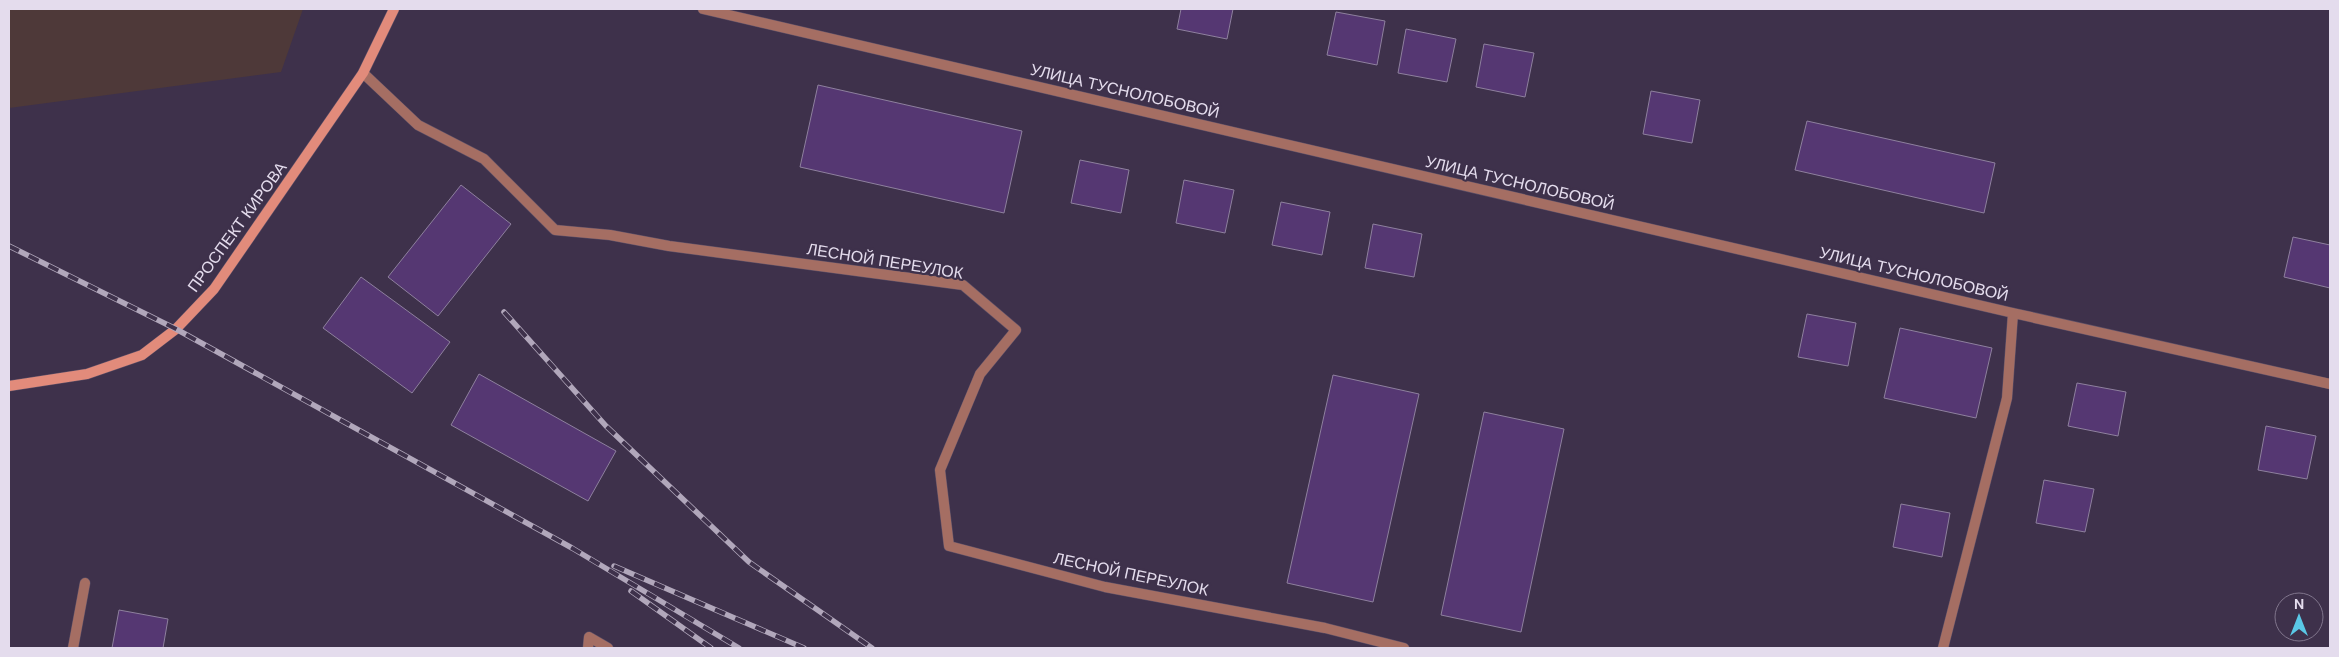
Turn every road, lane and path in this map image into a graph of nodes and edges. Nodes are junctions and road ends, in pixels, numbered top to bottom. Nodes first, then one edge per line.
1 (394, 9) edge
2 (703, 9) edge
3 (363, 72) junction
4 (2013, 313) junction
5 (2330, 384) edge
6 (9, 386) edge
7 (85, 583) dead end
8 (73, 648) edge
9 (588, 648) edge
10 (608, 648) edge
11 (1404, 648) edge
12 (1943, 648) edge

1 - 3 street, ПРОСПЕКТ КИРОВА
2 - 4 street, УЛИЦА ТУСНОЛОБОВОЙ
3 - 6 street, ПРОСПЕКТ КИРОВА
3 - 11 street, ЛЕСНОЙ ПЕРЕУЛОК
4 - 5 street, УЛИЦА ТУСНОЛОБОВОЙ
4 - 12 street
7 - 8 street
9 - 10 street

